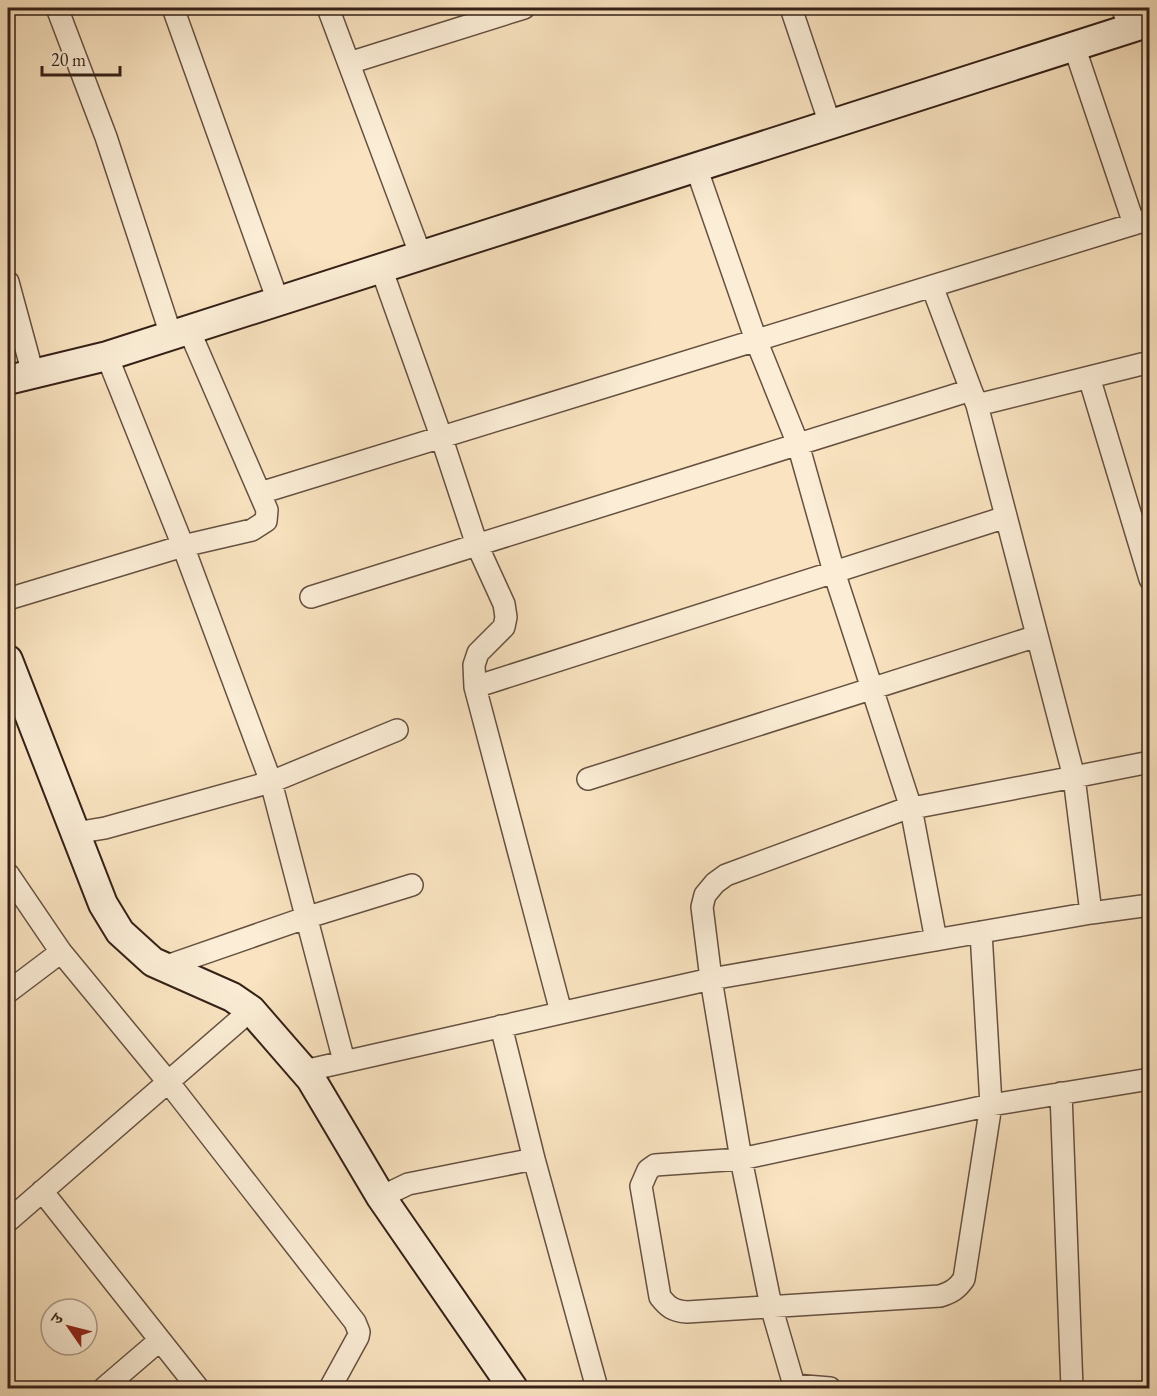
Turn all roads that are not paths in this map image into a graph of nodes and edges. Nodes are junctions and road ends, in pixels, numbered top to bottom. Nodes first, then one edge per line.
1 (57, 8) edge
2 (173, 8) edge
3 (328, 8) edge
4 (524, 8) edge
5 (791, 8) edge
6 (1134, 19) edge
7 (1074, 46) junction
8 (349, 63) junction
9 (830, 124) junction
10 (696, 167) junction
11 (1142, 222) edge
12 (421, 255) junction
13 (381, 268) junction
14 (8, 282) edge
15 (932, 286) junction
16 (278, 301) junction
17 (180, 333) junction
18 (756, 340) junction
19 (107, 356) junction
20 (1149, 362) edge
21 (20, 377) edge
22 (1089, 377) junction
23 (974, 397) junction
24 (441, 436) junction
25 (798, 444) junction
26 (260, 493) junction
27 (1006, 517) junction
28 (477, 545) junction
29 (183, 546) junction
30 (834, 572) junction
31 (1149, 579) edge
32 (311, 597) dead end
33 (8, 599) edge
34 (1037, 636) junction
35 (8, 660) edge
36 (475, 687) junction
37 (873, 688) junction
38 (397, 730) dead end
39 (1149, 762) edge
40 (1074, 777) junction
41 (588, 779) dead end
42 (271, 782) junction
43 (912, 808) junction
44 (75, 833) junction
45 (8, 874) edge
46 (412, 885) dead end
47 (1149, 906) edge
48 (1091, 913) junction
49 (305, 918) junction
50 (981, 932) junction
51 (936, 940) junction
52 (61, 951) junction
53 (164, 967) junction
54 (711, 979) junction
55 (8, 992) edge
56 (251, 1010) junction
57 (561, 1012) junction
58 (501, 1026) junction
59 (344, 1061) junction
60 (304, 1071) junction
61 (1149, 1079) edge
62 (168, 1083) junction
63 (1061, 1093) junction
64 (992, 1105) junction
65 (534, 1159) junction
66 (741, 1159) junction
67 (42, 1191) junction
68 (381, 1197) junction
69 (8, 1221) edge
70 (771, 1306) junction
71 (160, 1340) junction
72 (794, 1387) edge
73 (104, 1389) edge
74 (198, 1389) edge
75 (330, 1389) edge
76 (513, 1389) edge
77 (597, 1389) edge
78 (830, 1389) edge
79 (1072, 1389) edge

1 - 17 street
2 - 16 street
3 - 8 street
4 - 8 street
5 - 9 street
6 - 7 street
7 - 9 street
7 - 11 street
8 - 12 street
9 - 10 street
10 - 12 street
10 - 18 street
11 - 15 street
12 - 13 street
13 - 16 street
13 - 24 street
14 - 21 street
15 - 18 street
15 - 23 street
16 - 17 street
17 - 19 street
17 - 26 street
18 - 24 street
18 - 25 street
19 - 21 street
19 - 29 street
20 - 22 street
22 - 23 street
22 - 31 street
23 - 25 street
23 - 27 street
24 - 26 street
24 - 28 street
25 - 28 street
25 - 30 street
26 - 29 street
27 - 30 street
27 - 34 street
28 - 32 street
28 - 36 street
29 - 33 street
29 - 42 street
30 - 36 street
30 - 37 street
34 - 37 street
34 - 40 street
35 - 44 street
36 - 57 street
37 - 41 street
37 - 43 street
38 - 42 street
39 - 40 street
40 - 43 street
40 - 48 street
42 - 44 street
42 - 49 street
43 - 51 street
43 - 54 street
44 - 53 street
45 - 52 street
46 - 49 street
47 - 48 street
48 - 50 street
49 - 53 street
49 - 59 street
50 - 51 street
50 - 64 street
51 - 54 street
52 - 55 street
52 - 62 street
53 - 56 street
54 - 57 street
54 - 66 street
56 - 60 street
56 - 62 street
57 - 58 street
58 - 59 street
58 - 65 street
59 - 60 street
60 - 68 street
61 - 63 street
62 - 67 street
62 - 75 street
63 - 64 street
63 - 79 street
64 - 66 street
64 - 70 street
65 - 68 street
65 - 77 street
66 - 70 street
66 - 70 street
67 - 69 street
67 - 71 street
68 - 76 street
70 - 72 street
71 - 73 street
71 - 74 street
72 - 78 street

